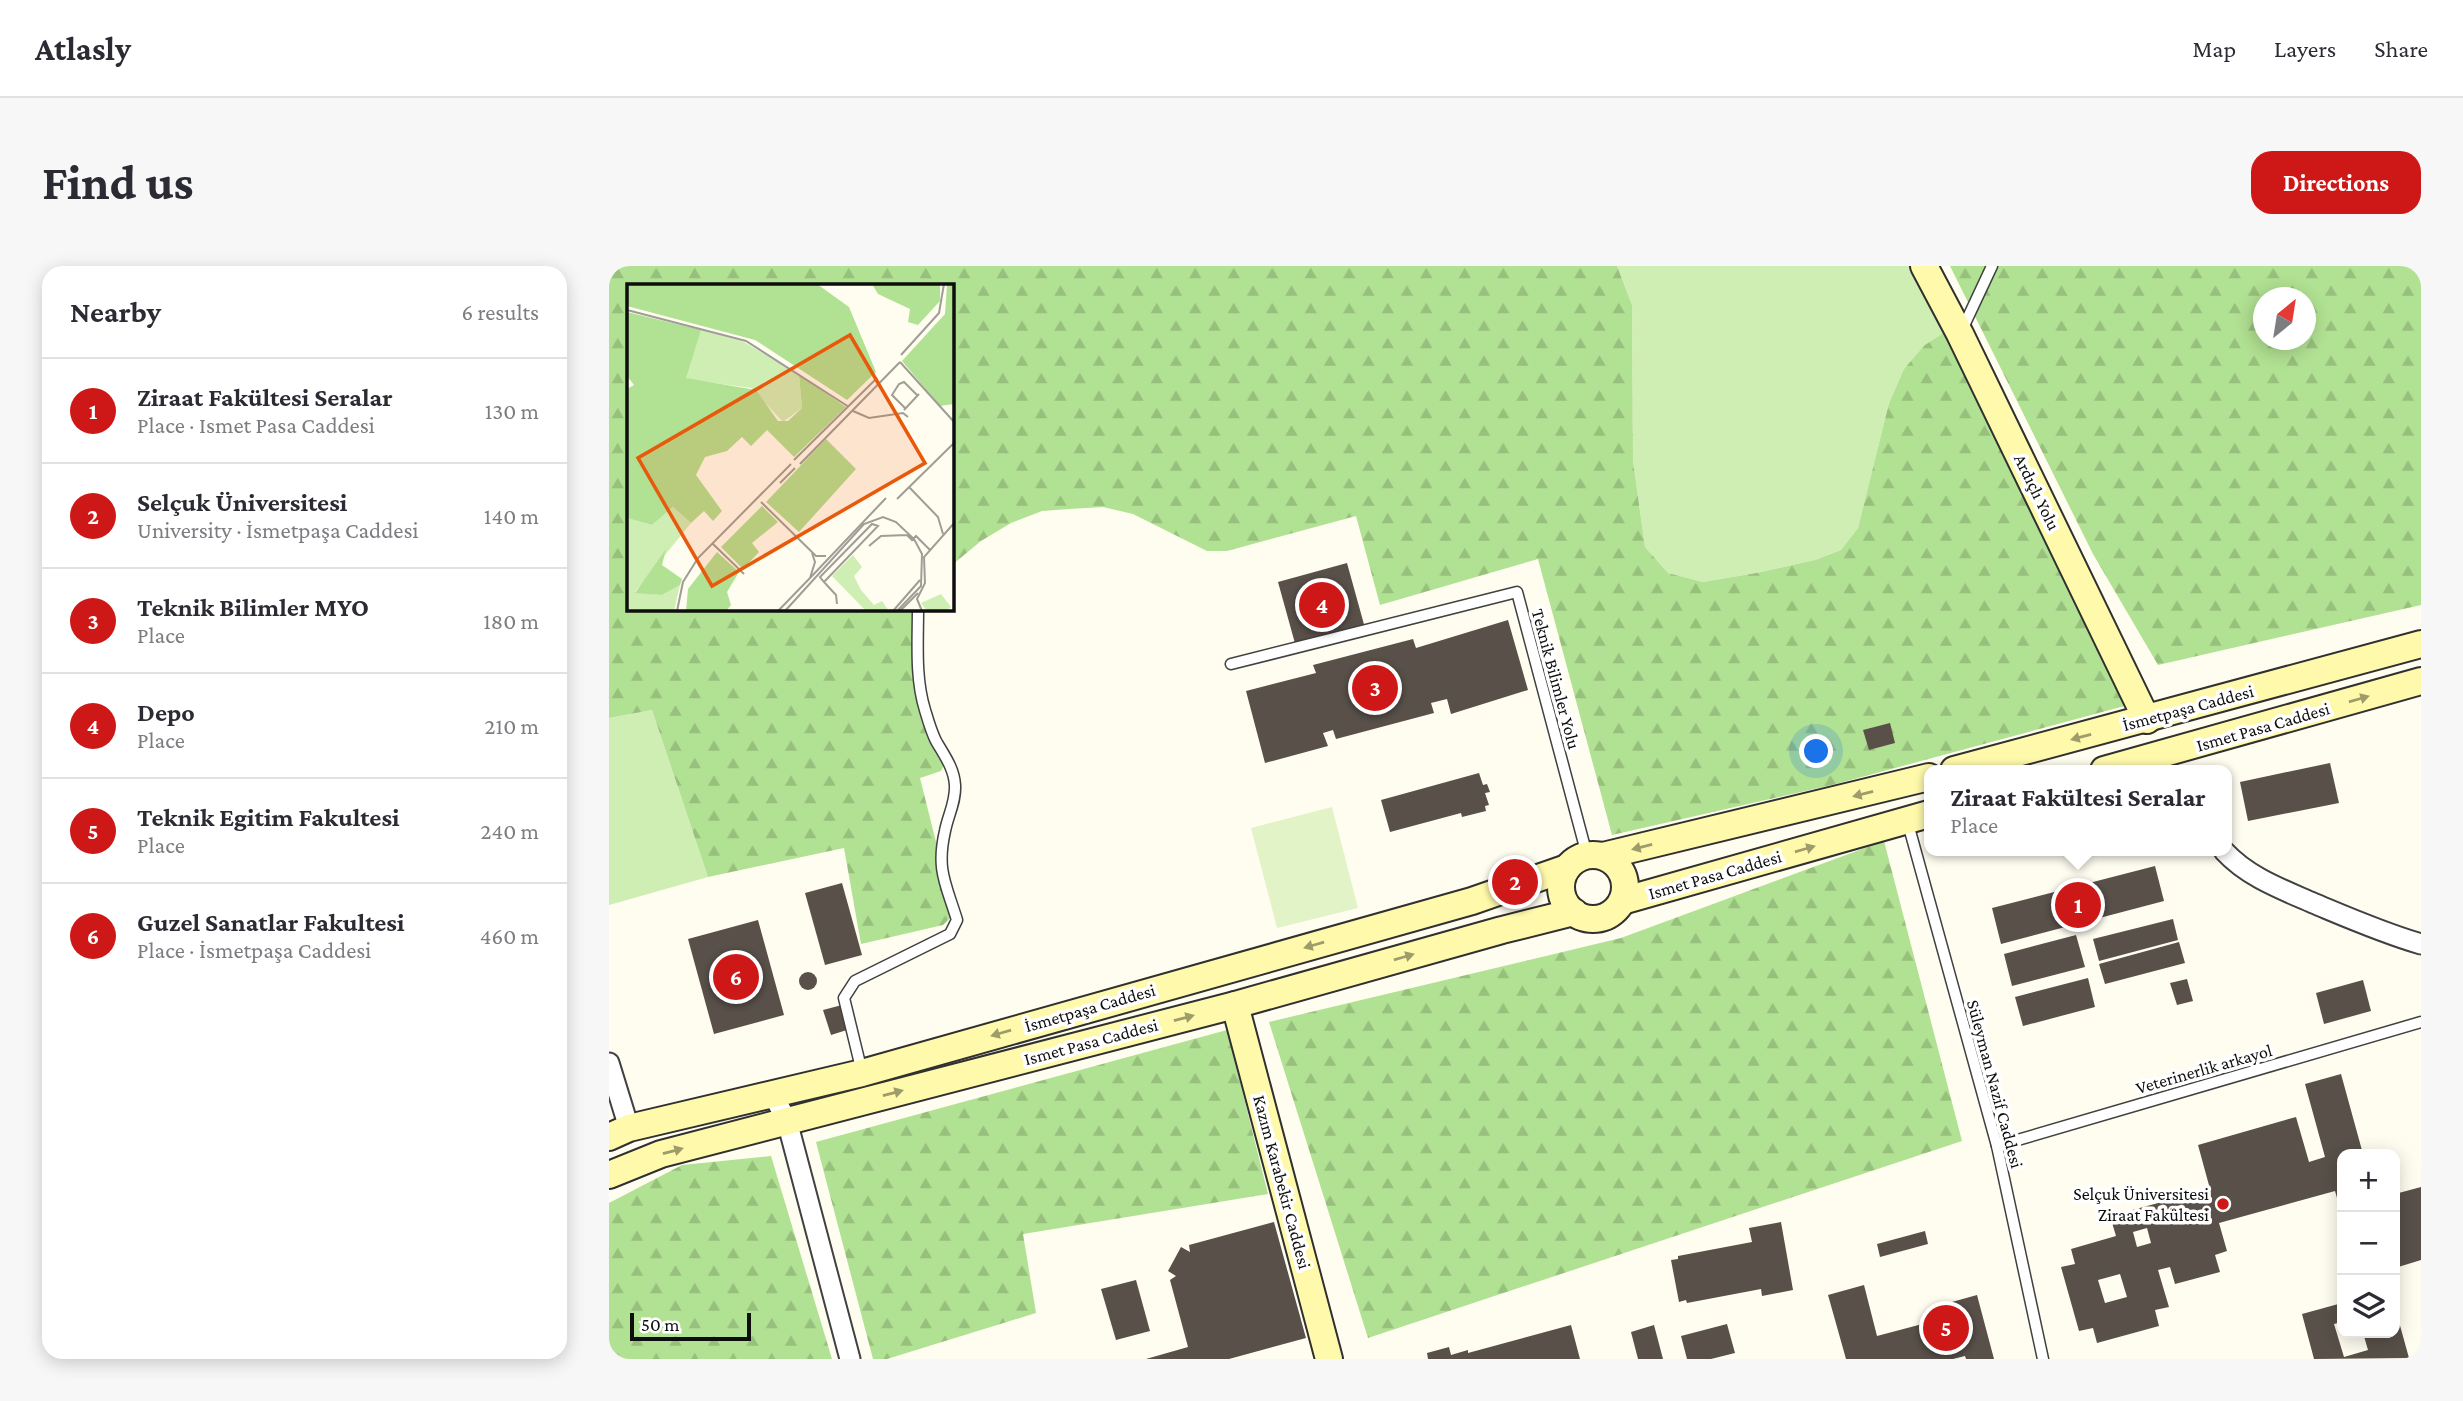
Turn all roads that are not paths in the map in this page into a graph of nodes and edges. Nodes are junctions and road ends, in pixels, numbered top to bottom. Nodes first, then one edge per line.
1 (1924, 266) edge
2 (1992, 266) edge
3 (1960, 334) junction
4 (918, 611) edge
5 (2421, 644) edge
6 (1231, 664) dead end
7 (2421, 681) edge
8 (2147, 720) junction
9 (2161, 764) edge
10 (1973, 765) edge
11 (1924, 778) edge
12 (1918, 817) edge
13 (1924, 842) edge
14 (1927, 856) edge
15 (2229, 856) edge
16 (1586, 860) junction
17 (1622, 901) junction
18 (1574, 912) junction
19 (2421, 944) edge
20 (1235, 1005) junction
21 (2421, 1022) edge
22 (609, 1063) edge
23 (862, 1073) junction
24 (772, 1093) junction
25 (787, 1121) junction
26 (619, 1133) edge
27 (1997, 1146) junction
28 (609, 1175) edge
29 (850, 1359) edge
30 (1329, 1359) edge
31 (2043, 1359) edge

1 - 3 main road, Ardıçlı Yolu
2 - 3 lane
3 - 8 main road, Ardıçlı Yolu
4 - 23 lane
5 - 8 main road, İsmetpaşa Caddesi
6 - 16 lane, Teknik Bilimler Yolu
9 -> 7 main road, Ismet Pasa Caddesi
8 -> 10 main road, İsmetpaşa Caddesi
11 -> 16 main road, İsmetpaşa Caddesi
12 - 13 lane, Süleyman Nazif Caddesi
17 -> 12 main road, Ismet Pasa Caddesi
14 - 27 lane, Süleyman Nazif Caddesi
15 - 19 street
16 - 17 main road
16 - 18 main road
16 -> 23 main road, İsmetpaşa Caddesi
17 - 18 main road
20 -> 18 main road, Ismet Pasa Caddesi
25 -> 20 main road, Ismet Pasa Caddesi
20 - 30 main road, Kazım Karabekir Caddesi
21 - 27 lane, Veterinerlik arkayol
22 - 26 street
23 - 24 main road, İsmetpaşa Caddesi
24 - 25 street
24 - 26 main road, İsmetpaşa Caddesi
28 -> 25 main road, Ismet Pasa Caddesi
25 - 29 street
27 - 31 lane, Süleyman Nazif Caddesi

